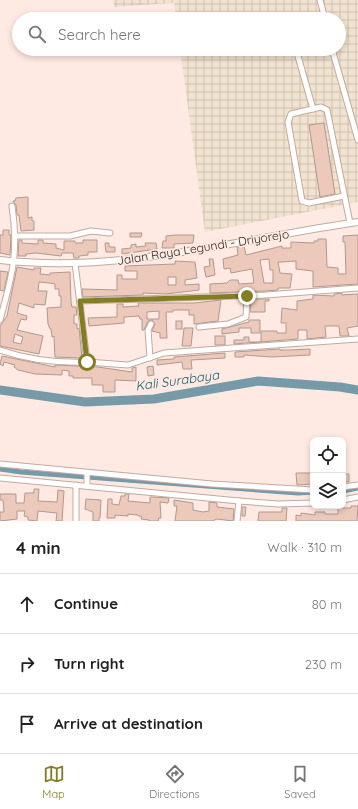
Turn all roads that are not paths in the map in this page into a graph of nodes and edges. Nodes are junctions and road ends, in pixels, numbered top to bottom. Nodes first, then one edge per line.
1 (320, 0) edge
2 (323, 12) edge
3 (298, 56) edge
4 (334, 56) edge
5 (313, 109) junction
6 (358, 140) edge
7 (344, 196) junction
8 (12, 206) dead end
9 (358, 222) edge
10 (350, 223) junction
11 (110, 233) dead end
12 (16, 236) junction
13 (0, 260) edge
14 (14, 262) junction
15 (75, 264) junction
16 (358, 288) edge
17 (247, 296) junction
18 (80, 301) junction
19 (0, 320) edge
20 (151, 324) dead end
21 (199, 327) dead end
22 (358, 339) edge
23 (0, 350) edge
24 (150, 358) junction
25 (87, 362) junction
26 (0, 464) edge
27 (87, 474) junction
28 (0, 478) edge
29 (87, 484) junction
30 (76, 485) junction
31 (358, 485) edge
32 (346, 487) edge
33 (310, 490) edge
34 (358, 497) edge
35 (346, 499) edge
36 (239, 501) junction
37 (310, 503) edge
38 (76, 521) edge
39 (237, 521) edge

1 - 2 street
3 - 5 street
4 - 6 street
5 - 7 street
5 - 7 street
7 - 10 street
8 - 12 street
9 - 10 main road, Jalan Raya Legundi - Driyorejo
10 - 15 main road, Jalan Raya Legundi - Driyorejo
11 - 12 street
12 - 14 street
13 - 14 main road, Jalan Raya Legundi - Driyorejo
14 - 15 main road, Jalan Raya Legundi - Driyorejo
14 - 19 street
15 - 18 street
16 - 17 street
17 - 18 street
17 - 21 street
18 - 25 street
20 - 24 street
22 - 24 street
23 - 25 street
24 - 25 street
26 - 27 street
27 - 29 street
27 - 33 street
28 - 30 street
29 - 30 street
29 - 36 street
30 - 38 street
31 - 32 street
34 - 35 street
36 - 37 street
36 - 39 street

